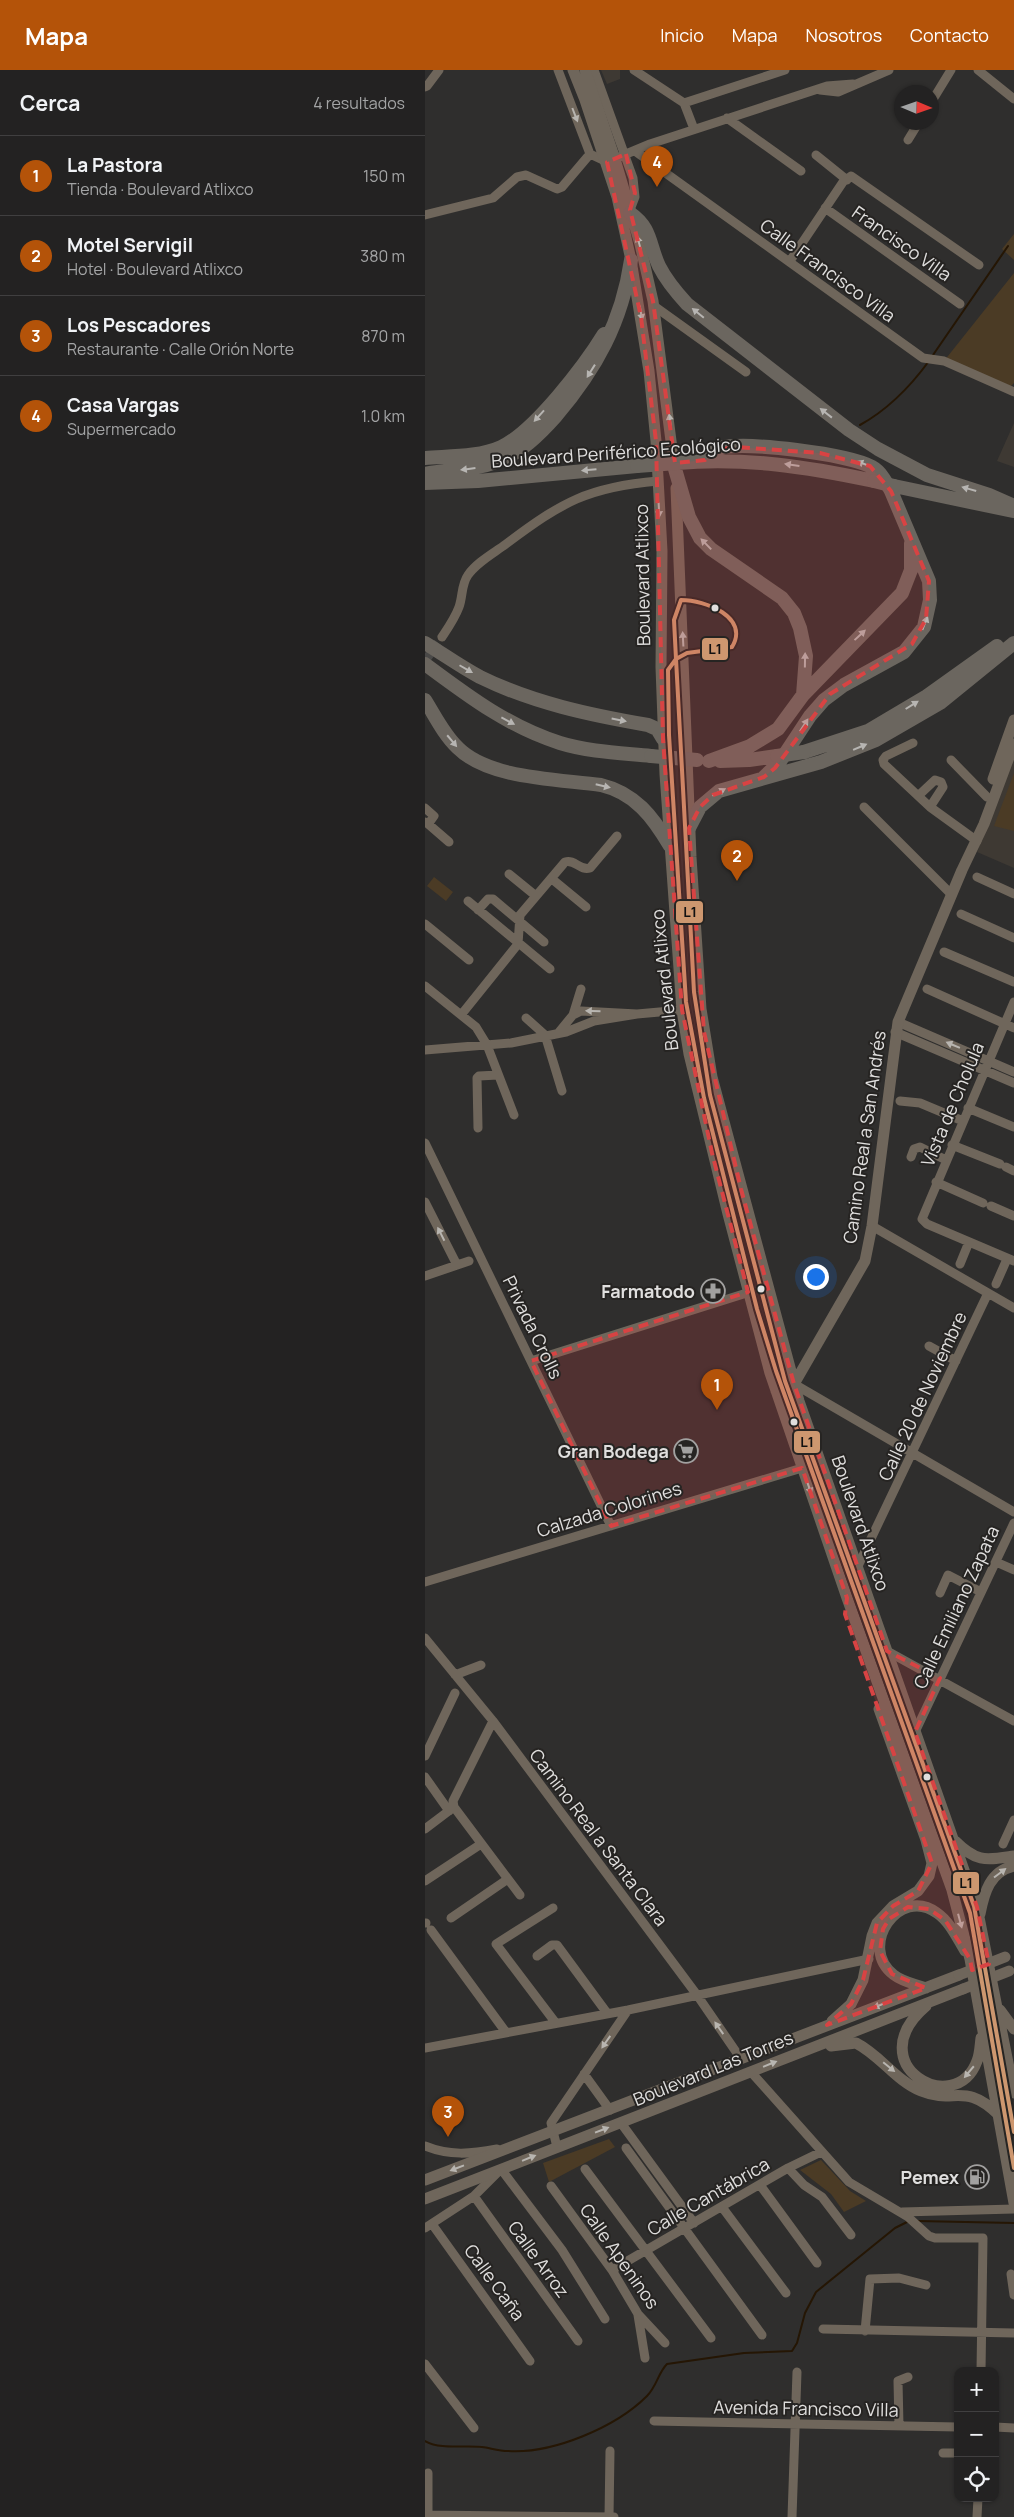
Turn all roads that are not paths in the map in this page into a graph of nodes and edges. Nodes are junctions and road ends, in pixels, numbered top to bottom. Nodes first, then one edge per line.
1 (439, 70) edge
2 (557, 70) edge
3 (573, 70) edge
4 (585, 70) edge
5 (594, 70) edge
6 (635, 70) edge
7 (785, 70) edge
8 (889, 70) edge
9 (951, 70) edge
10 (978, 70) edge
11 (426, 86) edge
12 (939, 89) edge
13 (1014, 98) edge
14 (685, 103) junction
15 (727, 118) junction
16 (694, 129) junction
17 (914, 130) edge
18 (908, 140) dead end
19 (635, 150) junction
20 (590, 154) junction
21 (816, 155) dead end
22 (616, 158) junction
23 (801, 172) dead end
24 (849, 178) junction
25 (825, 208) junction
26 (630, 211) junction
27 (425, 215) edge
28 (631, 258) junction
29 (790, 261) junction
30 (979, 265) dead end
31 (960, 304) dead end
32 (654, 306) junction
33 (746, 372) dead end
34 (1014, 392) edge
35 (425, 458) edge
36 (705, 460) junction
37 (681, 465) junction
38 (425, 474) edge
39 (658, 481) junction
40 (425, 482) edge
41 (1014, 506) edge
42 (1014, 511) edge
43 (911, 540) junction
44 (662, 551) junction
45 (680, 551) junction
46 (1014, 636) edge
47 (442, 637) tunnel mouth
48 (425, 642) edge
49 (1014, 643) edge
50 (425, 651) edge
51 (425, 664) edge
52 (803, 695) junction
53 (425, 700) edge
54 (483, 708) junction
55 (1014, 720) edge
56 (663, 739) junction
57 (913, 743) dead end
58 (1014, 744) edge
59 (703, 760) junction
60 (951, 760) dead end
61 (764, 777) junction
62 (917, 796) junction
63 (987, 798) junction
64 (864, 807) dead end
65 (930, 807) junction
66 (425, 808) edge
67 (426, 823) edge
68 (689, 828) junction
69 (617, 836) dead end
70 (973, 839) junction
71 (449, 842) dead end
72 (671, 846) junction
73 (509, 874) dead end
74 (551, 878) junction
75 (977, 878) dead end
76 (951, 894) junction
77 (1014, 894) edge
78 (536, 896) junction
79 (469, 901) dead end
80 (586, 907) dead end
81 (479, 910) junction
82 (961, 914) dead end
83 (519, 921) junction
84 (425, 924) edge
85 (1014, 938) edge
86 (544, 942) dead end
87 (518, 944) junction
88 (944, 952) dead end
89 (469, 960) dead end
90 (550, 969) dead end
91 (1014, 982) edge
92 (425, 986) edge
93 (581, 989) dead end
94 (927, 990) dead end
95 (1014, 1002) edge
96 (682, 1010) junction
97 (573, 1014) junction
98 (637, 1014) junction
99 (461, 1015) junction
100 (526, 1018) dead end
101 (1005, 1024) junction
102 (897, 1027) junction
103 (1014, 1028) edge
104 (559, 1032) junction
105 (545, 1035) junction
106 (487, 1045) junction
107 (425, 1050) edge
108 (989, 1061) junction
109 (984, 1070) junction
110 (1014, 1072) edge
111 (498, 1075) junction
112 (1014, 1083) edge
113 (562, 1090) dead end
114 (900, 1101) dead end
115 (968, 1108) junction
116 (514, 1116) dead end
117 (963, 1121) junction
118 (1014, 1127) edge
119 (478, 1128) dead end
120 (425, 1143) edge
121 (952, 1145) junction
122 (911, 1157) dead end
123 (946, 1160) junction
124 (1007, 1168) edge
125 (936, 1182) junction
126 (425, 1202) edge
127 (1014, 1216) edge
128 (872, 1226) junction
129 (969, 1242) junction
130 (1011, 1260) edge
131 (469, 1261) dead end
132 (960, 1264) dead end
133 (457, 1265) junction
134 (425, 1276) edge
135 (996, 1284) dead end
136 (751, 1291) junction
137 (988, 1293) junction
138 (1014, 1308) edge
139 (929, 1346) dead end
140 (531, 1361) junction
141 (956, 1361) junction
142 (794, 1384) junction
143 (776, 1391) junction
144 (913, 1453) junction
145 (802, 1468) junction
146 (1014, 1512) edge
147 (1014, 1523) edge
148 (611, 1526) junction
149 (996, 1562) junction
150 (858, 1566) junction
151 (1014, 1570) edge
152 (425, 1582) edge
153 (940, 1592) dead end
154 (981, 1592) junction
155 (847, 1598) junction
156 (425, 1638) edge
157 (887, 1650) junction
158 (481, 1665) dead end
159 (455, 1674) junction
160 (940, 1678) junction
161 (455, 1693) dead end
162 (493, 1721) junction
163 (1014, 1721) edge
164 (915, 1732) junction
165 (425, 1756) edge
166 (425, 1777) edge
167 (451, 1809) junction
168 (1014, 1820) edge
169 (425, 1829) edge
170 (954, 1841) junction
171 (481, 1844) junction
172 (1003, 1844) dead end
173 (1014, 1856) edge
174 (1014, 1866) edge
175 (508, 1879) junction
176 (425, 1881) edge
177 (520, 1895) dead end
178 (553, 1908) dead end
179 (451, 1918) dead end
180 (980, 1918) junction
181 (427, 1925) edge
182 (537, 1956) dead end
183 (1010, 1956) edge
184 (869, 1959) junction
185 (970, 1959) junction
186 (1012, 1970) edge
187 (926, 1988) junction
188 (697, 1996) junction
189 (932, 2001) junction
190 (998, 2008) junction
191 (628, 2010) junction
192 (607, 2013) junction
193 (555, 2022) junction
194 (827, 2025) junction
195 (982, 2026) junction
196 (1014, 2029) edge
197 (505, 2031) junction
198 (425, 2048) edge
199 (797, 2053) junction
200 (741, 2059) junction
201 (751, 2072) junction
202 (584, 2074) junction
203 (1014, 2093) edge
204 (610, 2110) junction
205 (999, 2115) junction
206 (621, 2123) junction
207 (551, 2132) junction
208 (425, 2146) edge
209 (512, 2146) junction
210 (557, 2147) junction
211 (626, 2148) dead end
212 (821, 2152) junction
213 (788, 2168) junction
214 (501, 2169) junction
215 (585, 2169) dead end
216 (425, 2180) edge
217 (760, 2185) junction
218 (551, 2186) dead end
219 (474, 2196) junction
220 (425, 2199) edge
221 (1014, 2203) edge
222 (722, 2207) junction
223 (1014, 2209) edge
224 (904, 2215) junction
225 (693, 2223) junction
226 (428, 2226) edge
227 (685, 2228) junction
228 (851, 2235) dead end
229 (645, 2252) junction
230 (817, 2263) dead end
231 (612, 2270) junction
232 (1011, 2274) dead end
233 (926, 2285) dead end
234 (785, 2293) dead end
235 (1014, 2294) edge
236 (638, 2314) junction
237 (605, 2320) dead end
238 (823, 2329) dead end
239 (865, 2331) junction
240 (982, 2333) junction
241 (1014, 2333) edge
242 (762, 2335) dead end
243 (711, 2338) dead end
244 (578, 2340) dead end
245 (665, 2343) dead end
246 (645, 2358) dead end
247 (531, 2361) dead end
248 (425, 2364) edge
249 (981, 2367) edge
250 (797, 2372) dead end
251 (908, 2377) dead end
252 (654, 2421) dead end
253 (795, 2424) junction
254 (899, 2426) junction
255 (954, 2427) edge
256 (999, 2427) edge
257 (474, 2428) dead end
258 (1014, 2428) edge
259 (610, 2450) dead end
260 (943, 2453) dead end
261 (954, 2453) edge
262 (428, 2473) dead end
263 (978, 2502) edge
264 (427, 2516) edge
265 (609, 2517) edge
266 (614, 2517) edge
267 (792, 2517) edge
268 (977, 2517) edge

1 - 11 street
2 -> 20 street
3 - 22 main road
4 - 22 main road, Boulevard Atlixco
5 - 22 street
6 - 14 street
7 - 14 street
8 - 15 street
9 - 12 street
10 - 13 street
14 - 16 street
15 - 16 street
15 - 23 street
16 - 19 street
17 - 18 street
19 - 22 street
19 - 29 street, Calle Francisco Villa
20 - 22 street
20 - 27 street
21 - 24 street
22 - 26 main road, Boulevard Atlixco
22 - 28 main road, Boulevard Atlixco
24 - 25 street
24 - 30 street
25 - 29 street
25 - 31 street, Francisco Villa
32 -> 26 main road, Boulevard Atlixco
41 -> 26 highway
28 -> 35 highway
28 -> 38 highway
28 -> 39 main road, Boulevard Atlixco
29 - 34 street, Calle Francisco Villa
32 - 33 street
37 -> 32 main road, Boulevard Atlixco
36 - 37 highway, Boulevard Periférico Ecológico
42 -> 36 highway, Boulevard Periférico Ecológico, bridge
43 -> 36 highway
37 -> 40 highway, Boulevard Periférico Ecológico, bridge
37 - 45 main road, Boulevard Atlixco
52 -> 37 highway
39 -> 44 main road, Boulevard Atlixco
39 - 47 street
52 -> 43 highway
61 -> 43 highway
44 - 45 main road
44 - 56 main road, Boulevard Atlixco
68 -> 45 main road, Boulevard Atlixco
59 -> 46 highway, bridge
48 -> 56 highway
61 -> 49 highway
50 - 54 highway
51 - 54 highway
52 - 59 highway
53 -> 72 highway
54 -> 59 highway, bridge
55 - 63 main road, Camino Real a San Andrés
56 - 72 main road, Boulevard Atlixco
57 - 62 street
58 - 70 main road, Camino Real a San Andrés
60 - 63 street
68 -> 61 highway
62 - 65 street
62 - 65 street
63 - 70 main road, Camino Real a San Andrés
64 - 76 street
65 - 70 street
66 - 67 street
67 - 71 street
68 - 142 main road, Boulevard Atlixco
69 - 74 street
70 - 76 main road, Camino Real a San Andrés
72 - 96 main road, Boulevard Atlixco
73 - 78 street
74 - 78 street
74 - 80 street
75 - 77 street
76 - 102 main road, Camino Real a San Andrés
78 - 83 street
79 - 81 street
81 - 83 street
81 - 87 street
82 - 85 street
83 - 86 street
83 - 87 street
84 - 89 street
87 - 90 street
87 - 99 street
88 - 91 street
92 - 99 street
93 - 97 street
94 - 101 street
95 - 101 street, Vista de Cholula
96 - 98 street
96 - 136 main road, Boulevard Atlixco
98 -> 97 street
97 - 104 street
98 - 104 street
99 - 106 street
100 - 105 street
101 - 103 street
101 - 108 street, Vista de Cholula
108 -> 102 street
102 - 109 street
102 - 128 main road, Camino Real a San Andrés
104 - 105 street
105 - 106 street
105 - 113 street
106 - 107 street
106 - 111 street
108 - 109 street, Vista de Cholula
108 - 110 street
109 - 112 street
109 - 115 street, Vista de Cholula
111 - 116 street
111 - 119 street
114 - 117 street
115 - 117 street, Vista de Cholula
115 - 118 street
117 - 121 street, Vista de Cholula
120 - 140 street, Privada Crolls
121 - 123 street, Vista de Cholula
121 - 124 street
122 - 123 street
123 - 125 street, Vista de Cholula
125 - 127 street
125 - 129 street, Vista de Cholula
133 -> 126 street
128 - 137 street
128 - 142 main road, Camino Real a San Andrés
129 - 130 street
129 - 132 street
130 - 135 street
131 - 133 street
133 - 134 street
136 - 140 street
136 - 143 main road, Boulevard Atlixco
137 - 138 street
137 - 141 street, Calle 20 de Noviembre
139 - 141 street
140 - 148 street, Privada Crolls
141 - 144 street, Calle 20 de Noviembre
142 - 143 main road
142 - 144 street
142 - 150 main road, Boulevard Atlixco
143 - 145 main road, Boulevard Atlixco
144 - 146 street
144 - 150 street, Calle 20 de Noviembre
145 - 148 street, Calzada Colorines
145 -> 155 main road, Boulevard Atlixco
147 - 149 street, Calle Emiliano Zapata
148 - 152 street, Calzada Colorines
149 - 151 street
149 - 154 street, Calle Emiliano Zapata
150 - 157 main road, Boulevard Atlixco
153 - 154 street
154 - 160 street, Calle Emiliano Zapata
155 - 184 main road
155 -> 185 main road, Boulevard Atlixco
156 - 159 street, Camino Real a Santa Clara
157 - 160 street
157 - 164 main road, Boulevard Atlixco
158 - 159 street
159 - 162 street, Camino Real a Santa Clara
160 - 163 street
160 - 164 street, Calle Emiliano Zapata
161 - 165 street
162 - 167 street
162 - 188 street, Camino Real a Santa Clara
164 - 170 main road, Boulevard Atlixco
166 - 167 street
167 - 169 street
167 - 171 street
168 - 172 street
170 - 173 main road
170 - 180 main road, Boulevard Atlixco
171 - 175 street
171 - 176 street
180 -> 174 main road
175 - 177 street
175 - 179 street
178 - 193 street
180 - 190 main road, Boulevard Atlixco
181 - 197 street
182 - 192 street
183 - 187 main road, Boulevard Las Torres, bridge
184 - 188 street
184 - 194 main road
185 - 187 main road
185 - 195 main road, Boulevard Atlixco
186 - 189 main road, Boulevard Las Torres, bridge
187 -> 194 main road, Boulevard Las Torres
188 - 191 street
200 -> 188 street, Camino Real a Santa Clara
195 -> 189 main road
189 - 199 main road, Boulevard Las Torres
190 - 196 main road
190 - 203 main road, Boulevard Atlixco
191 - 192 street
191 -> 202 street
192 - 193 street
193 - 197 street
194 - 200 main road, Boulevard Las Torres
195 - 205 main road, Boulevard Atlixco
197 - 198 street
201 -> 199 main road, Boulevard Las Torres
199 -> 205 main road
200 - 204 main road, Boulevard Las Torres
201 - 206 main road, Boulevard Las Torres
201 - 212 street
202 - 204 street
202 - 207 street
204 - 207 main road, Boulevard Las Torres
205 - 221 main road, Boulevard Atlixco
210 -> 206 main road, Boulevard Las Torres
206 - 225 street
207 - 209 main road, Boulevard Las Torres
207 - 210 street
208 - 209 street
209 -> 216 main road, Boulevard Las Torres
214 -> 210 main road, Boulevard Las Torres
211 - 227 street
212 - 213 street, Calle Cantábrica
212 - 224 street
213 - 217 street, Calle Cantábrica
213 - 228 street
214 - 219 street
214 - 220 main road, Boulevard Las Torres
214 - 237 street
215 - 229 street
217 - 222 street, Calle Cantábrica
217 - 230 street
218 - 231 street, Calle Apeninos
219 - 226 street
219 - 244 street, Calle Arroz
222 - 225 street, Calle Cantábrica
222 - 234 street
223 - 224 street
224 - 240 street
225 - 227 street, Calle Cantábrica
226 - 247 street, Calle Caña
227 - 229 street, Calle Cantábrica
227 - 242 street
229 - 231 street, Calle Cantábrica
229 - 243 street
231 - 236 street, Calle Apeninos
232 - 235 street
233 - 239 street
236 - 245 street, Calle Apeninos
236 - 246 street
238 - 239 street
239 - 240 street
240 - 241 street
240 - 249 street
248 - 257 street
250 - 253 street
251 - 254 street
252 - 253 street, Avenida Francisco Villa
253 - 254 street, Avenida Francisco Villa
253 - 267 street
254 - 255 street, Avenida Francisco Villa
256 - 258 street
259 - 265 street
260 - 261 street
262 - 264 street
263 - 268 street
264 - 265 street
265 - 266 street

